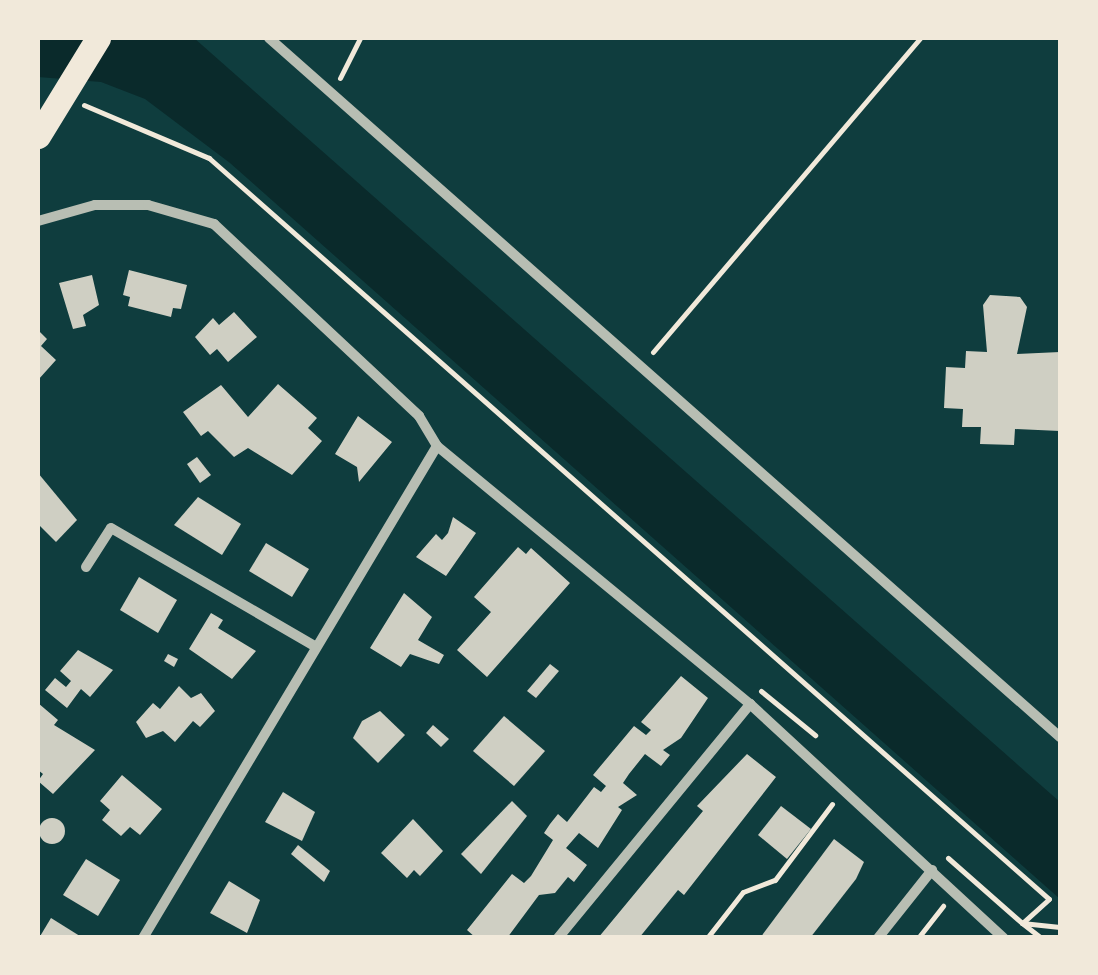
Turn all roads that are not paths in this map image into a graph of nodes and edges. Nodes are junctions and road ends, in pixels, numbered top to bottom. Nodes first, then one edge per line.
1 (98, 38) edge
2 (270, 38) edge
3 (38, 136) edge
4 (38, 220) edge
5 (437, 446) junction
6 (86, 567) dead end
7 (316, 647) junction
8 (750, 704) junction
9 (1060, 736) edge
10 (932, 870) junction
11 (143, 938) edge
12 (558, 938) edge
13 (878, 938) edge
14 (1004, 938) edge

1 - 3 main road
2 - 9 street
4 - 5 street
5 - 7 street
5 - 8 street
6 - 7 street
7 - 11 street
8 - 10 street
8 - 12 street
10 - 13 street
10 - 14 street

